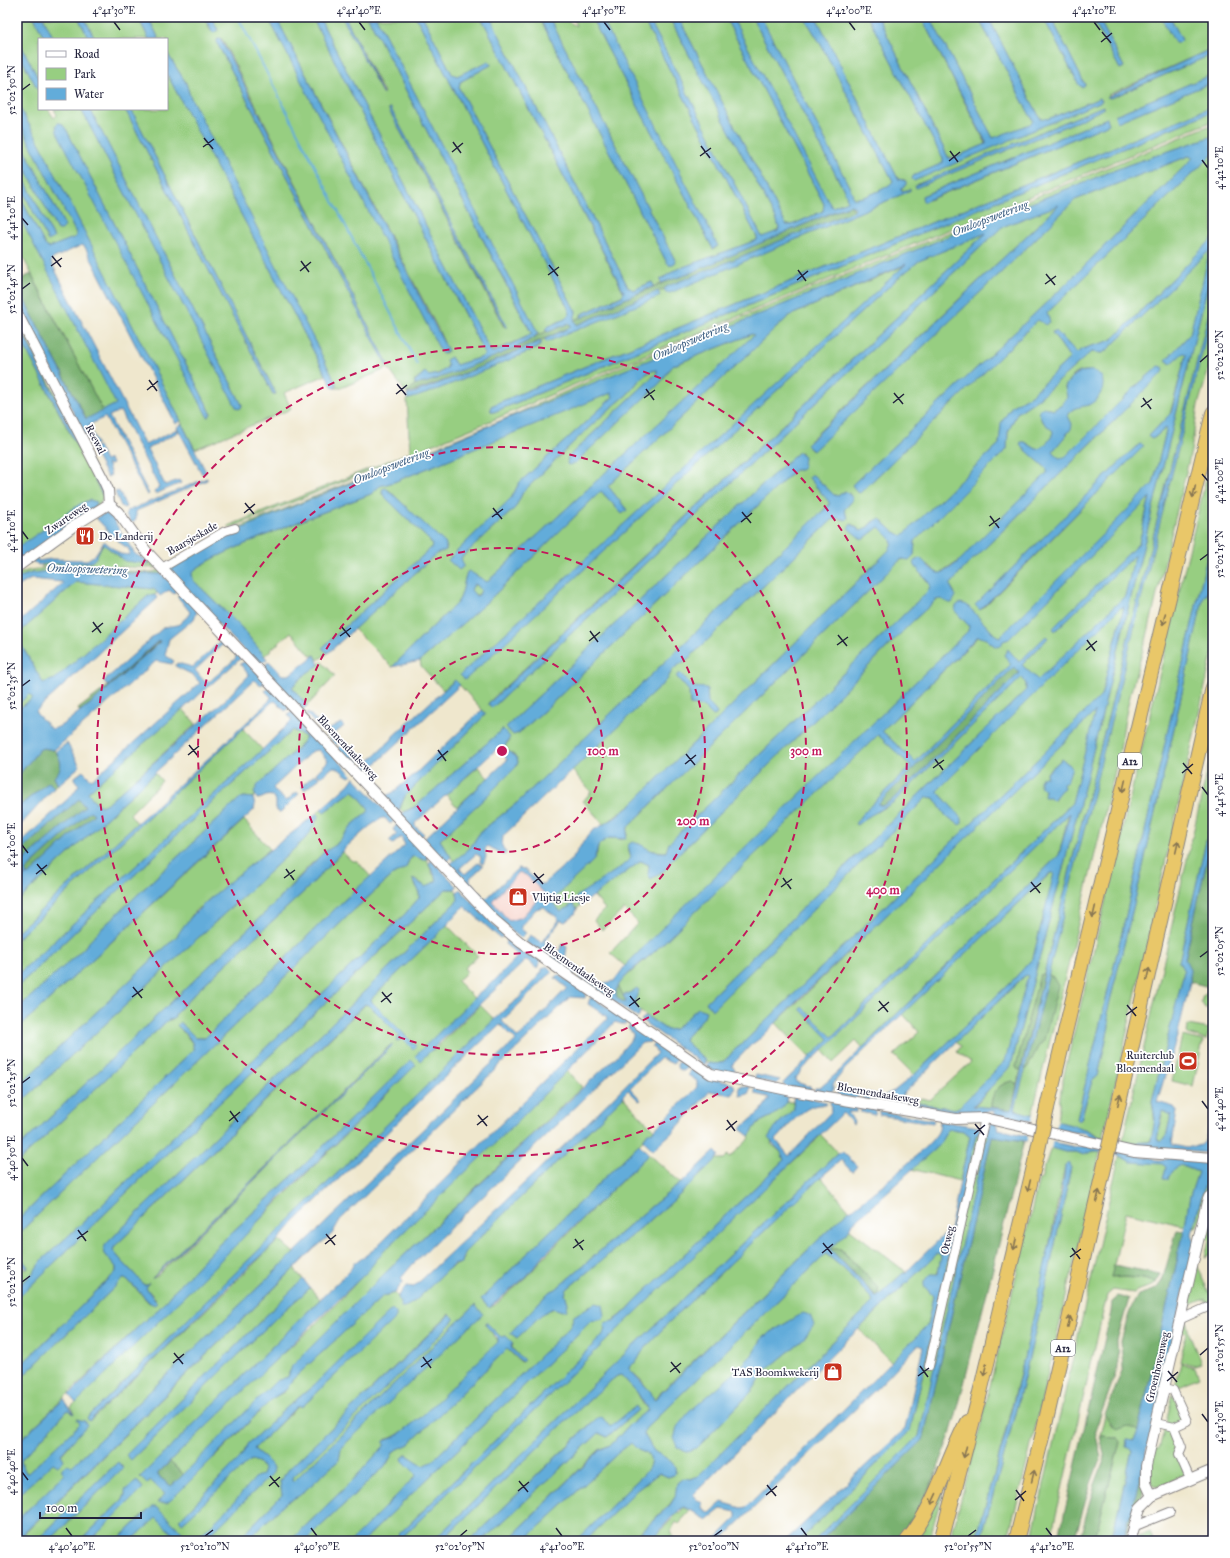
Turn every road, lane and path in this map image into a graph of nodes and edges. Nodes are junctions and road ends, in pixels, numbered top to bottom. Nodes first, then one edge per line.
1 (17, 313) edge
2 (1213, 413) edge
3 (109, 504) junction
4 (235, 528) dead end
5 (17, 567) edge
6 (166, 572) junction
7 (1213, 687) edge
8 (991, 1119) junction
9 (1213, 1158) edge
10 (1213, 1194) edge
11 (1208, 1216) edge
12 (1210, 1306) dead end
13 (1180, 1319) junction
14 (929, 1366) dead end
15 (1165, 1388) junction
16 (978, 1401) junction
17 (1156, 1423) junction
18 (1174, 1427) junction
19 (1213, 1470) edge
20 (1190, 1480) junction
21 (1152, 1496) junction
22 (1170, 1512) dead end
23 (1133, 1527) junction
24 (907, 1541) edge
25 (941, 1541) edge
26 (1016, 1541) edge
27 (1130, 1541) edge

1 - 3 street, Reewal
2 -> 16 highway, A12, bridge
3 - 5 street, Zwarteweg
3 - 6 street
4 - 6 street, Baarsjeskade
6 - 8 street, Bloemendaalseweg
26 -> 7 highway, A12, bridge
8 - 9 street, Bloemendaalseweg
8 - 14 street, Otweg
10 - 11 street, Groenhovenweg
11 - 13 street, Groenhovenweg
12 - 13 street
13 - 15 street, Groenhovenweg
15 - 17 street, Groenhovenweg
15 - 18 street
16 -> 24 highway, A12
16 -> 25 highway, A12
17 - 18 street
17 - 21 street, Groenhovenweg
18 - 20 street
19 - 20 street
20 - 21 street
21 - 23 street
22 - 23 street
23 - 27 street

